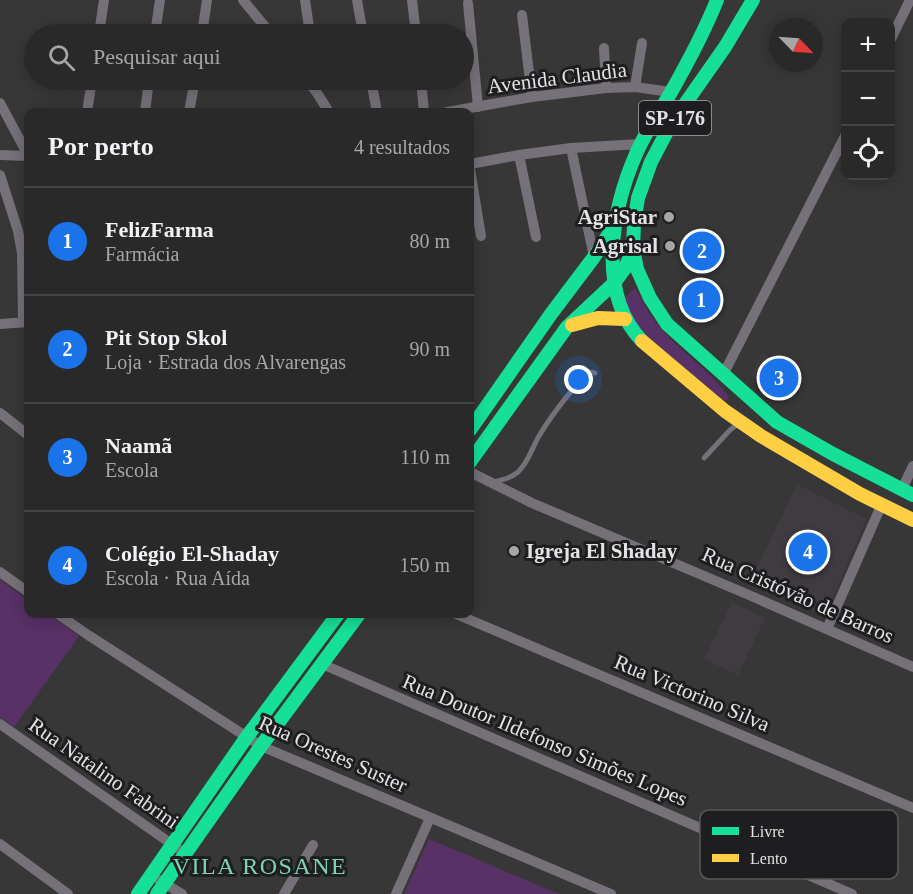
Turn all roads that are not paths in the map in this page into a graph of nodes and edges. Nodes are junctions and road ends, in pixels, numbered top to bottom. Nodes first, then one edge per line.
1 (104, 0) edge
2 (159, 0) edge
3 (207, 0) edge
4 (243, 0) edge
5 (305, 0) edge
6 (357, 0) edge
7 (412, 0) edge
8 (717, 0) edge
9 (753, 0) edge
10 (910, 0) edge
11 (468, 3) dead end
12 (522, 15) dead end
13 (100, 24) edge
14 (156, 24) edge
15 (203, 24) edge
16 (263, 24) edge
17 (309, 24) edge
18 (361, 24) edge
19 (415, 24) edge
20 (470, 24) edge
21 (895, 32) edge
22 (642, 43) dead end
23 (604, 48) dead end
24 (474, 65) edge
25 (606, 87) junction
26 (635, 87) junction
27 (90, 90) edge
28 (148, 90) edge
29 (193, 90) edge
30 (315, 90) edge
31 (318, 90) edge
32 (373, 90) edge
33 (422, 90) edge
34 (671, 92) junction
35 (318, 93) junction
36 (532, 97) junction
37 (0, 102) edge
38 (478, 107) junction
39 (88, 108) edge
40 (146, 108) edge
41 (190, 108) edge
42 (327, 108) edge
43 (376, 108) edge
44 (424, 108) edge
45 (474, 108) edge
46 (641, 144) junction
47 (841, 144) edge
48 (24, 148) edge
49 (571, 148) junction
50 (0, 155) edge
51 (519, 155) junction
52 (24, 156) edge
53 (474, 163) edge
54 (0, 175) edge
55 (474, 193) edge
56 (617, 221) junction
57 (481, 236) dead end
58 (536, 237) dead end
59 (633, 250) junction
60 (594, 257) junction
61 (614, 283) junction
62 (24, 288) edge
63 (625, 319) junction
64 (24, 322) edge
65 (0, 324) edge
66 (567, 327) junction
67 (594, 373) dead end
68 (723, 375) junction
69 (0, 413) edge
70 (741, 422) junction
71 (777, 422) junction
72 (474, 424) edge
73 (24, 432) edge
74 (474, 456) edge
75 (704, 458) dead end
76 (913, 466) edge
77 (474, 474) edge
78 (491, 482) junction
79 (907, 492) edge
80 (881, 506) junction
81 (913, 520) edge
82 (0, 572) edge
83 (24, 589) edge
84 (64, 618) edge
85 (335, 618) edge
86 (356, 618) edge
87 (465, 618) edge
88 (827, 629) junction
89 (322, 664) junction
90 (913, 667) edge
91 (0, 724) edge
92 (246, 738) junction
93 (261, 746) junction
94 (913, 808) edge
95 (430, 818) junction
96 (700, 828) edge
97 (0, 844) edge
98 (172, 845) junction
99 (313, 845) dead end
100 (186, 854) junction
101 (151, 875) junction
102 (817, 879) edge
103 (161, 889) edge
104 (68, 894) edge
105 (138, 894) edge
106 (182, 894) edge
107 (284, 894) edge
108 (396, 894) edge
109 (611, 894) edge
110 (852, 894) edge

1 - 13 street
2 - 14 street
3 - 15 street
4 - 16 street
5 - 17 street
6 - 18 street
7 - 19 street
8 - 34 main road, SP-176
9 - 59 main road, SP-176
10 - 21 street
11 - 20 street
12 - 36 street
22 - 26 street
23 - 25 street
24 - 38 street
25 - 26 street, Avenida Claudia
25 - 36 street, Avenida Claudia
26 - 34 street, Avenida Claudia
27 - 39 street
28 - 40 street
29 - 41 street
30 - 35 street
31 - 35 street
32 - 43 street
33 - 44 street
34 - 46 main road, SP-176
35 - 42 street
36 - 38 street, Avenida Claudia
37 - 48 street
38 - 45 street, Avenida Claudia
46 - 49 street
46 - 56 main road, SP-176
47 - 68 street
49 - 51 street
49 - 60 street
50 - 52 street
51 - 53 street
51 - 58 street
54 - 62 street
55 - 57 street
56 - 60 main road
56 - 61 main road, SP-176
59 - 61 main road
59 - 68 main road, SP-176
60 - 72 main road
61 - 63 main road, SP-176
61 - 66 main road
63 - 66 main road
63 - 70 main road, SP-176
64 - 65 street
66 - 74 main road
67 - 78 lane
68 - 71 main road, SP-176
69 - 73 street
70 - 71 main road
70 - 75 lane
70 - 80 main road, SP-176
71 - 79 main road, SP-176
76 - 79 street
77 - 78 street, Rua Cristóvão de Barros
78 - 88 street, Rua Cristóvão de Barros
80 - 81 main road, SP-176
80 - 88 street
82 - 83 street
84 - 92 street, Rua Orestes Suster
85 - 92 main road
86 - 89 main road
87 - 94 street, Rua Victorino Silva
88 - 90 street, Rua Cristóvão de Barros
89 - 93 main road
89 - 96 street, Rua Doutor Ildefonso Simões Lopes
91 - 98 street, Rua Natalino Fabrini
92 - 93 street, Rua Orestes Suster
92 - 98 main road
93 - 95 street, Rua Orestes Suster
93 - 100 main road
95 - 108 street
95 - 109 street, Rua Orestes Suster
97 - 104 street
98 - 100 street, Rua Natalino Fabrini
98 - 101 main road
99 - 107 street
100 - 103 main road
101 - 103 street
101 - 105 main road
102 - 110 street, Rua Doutor Ildefonso Simões Lopes
103 - 106 street

